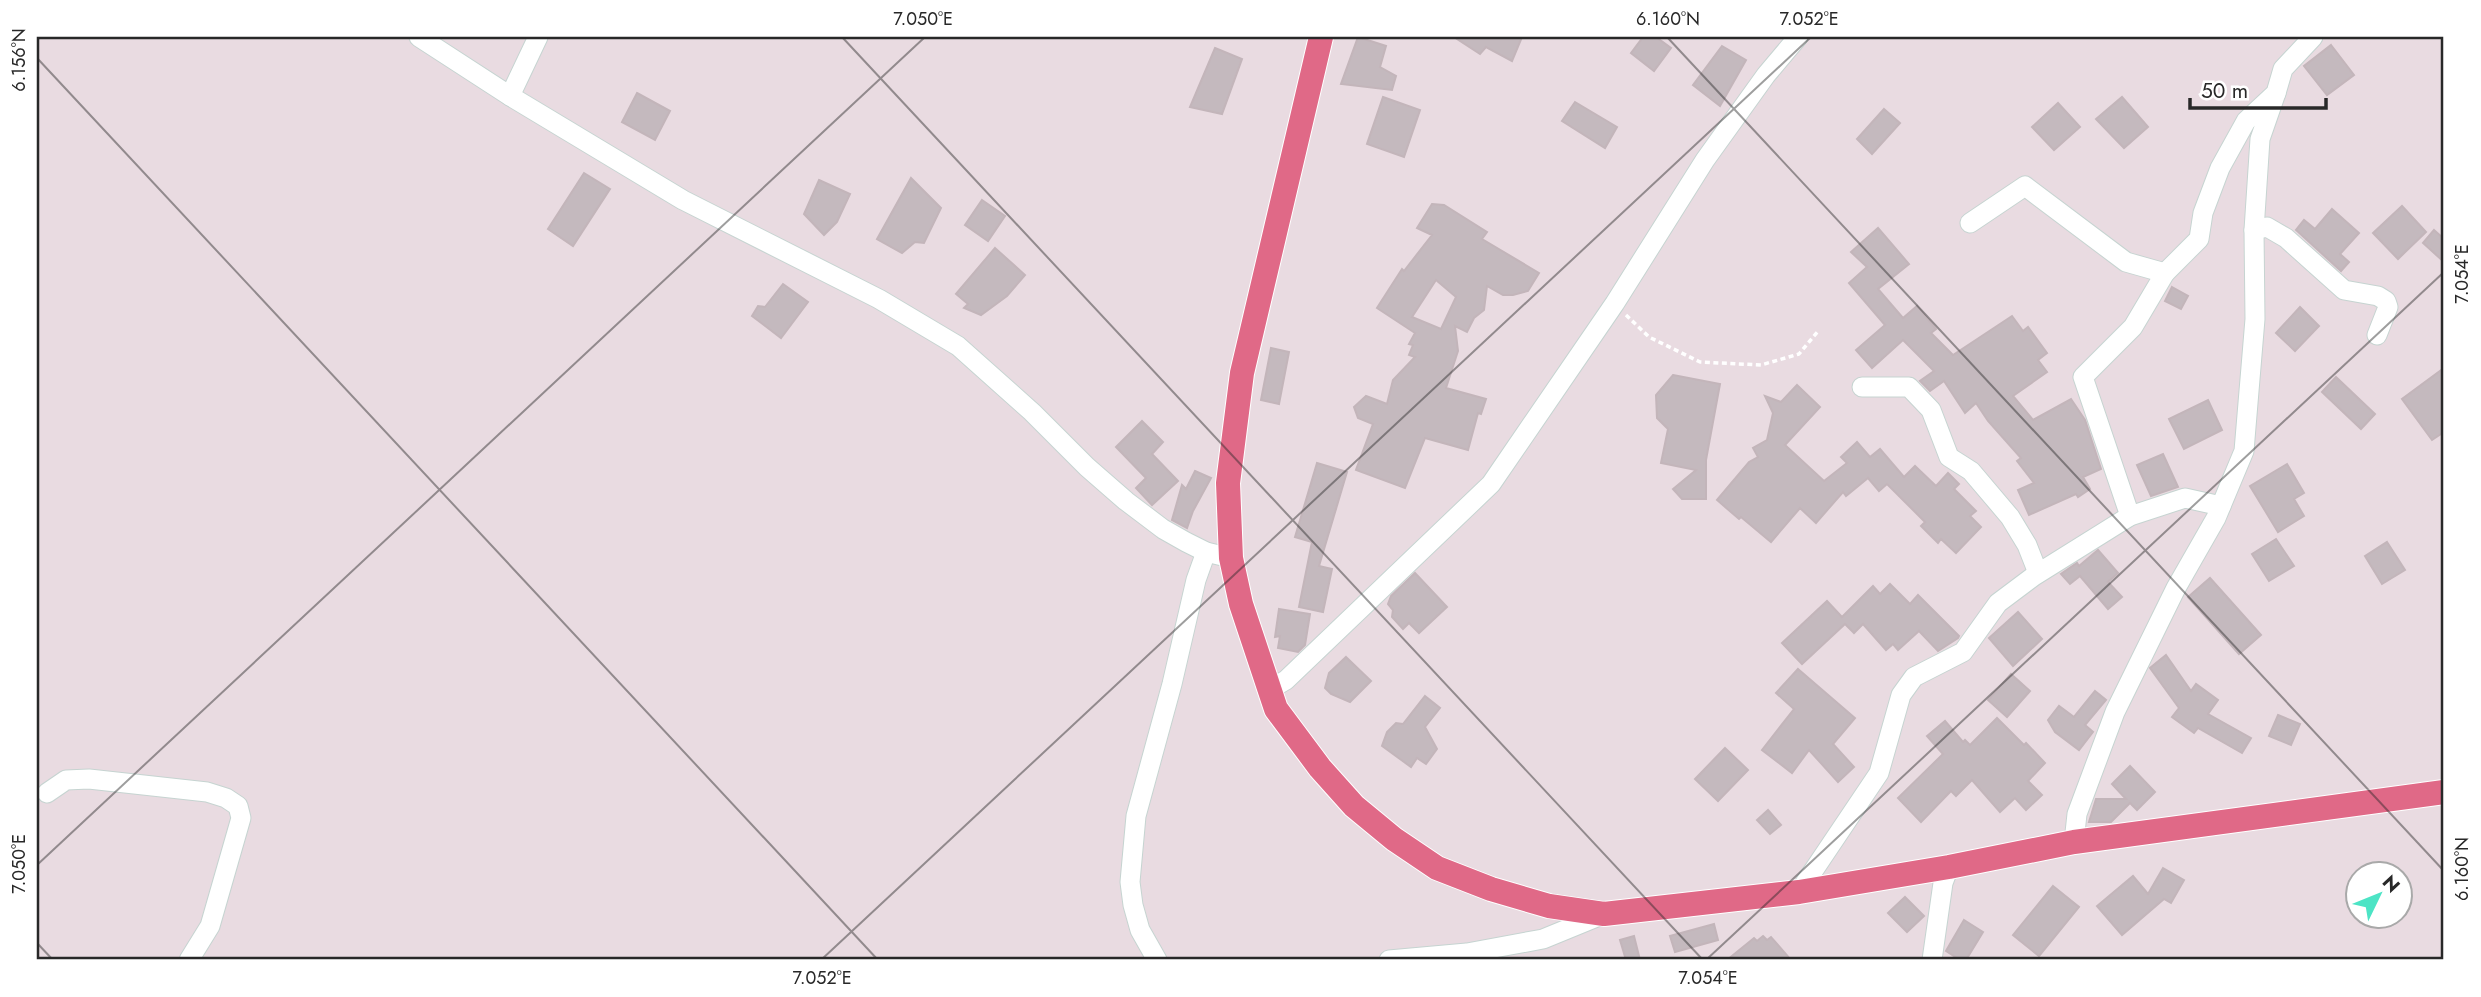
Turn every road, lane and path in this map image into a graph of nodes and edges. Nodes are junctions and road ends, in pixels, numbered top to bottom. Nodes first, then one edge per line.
1 (419, 37) edge
2 (538, 37) edge
3 (1321, 37) edge
4 (1798, 37) edge
5 (2313, 37) edge
6 (2276, 93) junction
7 (510, 96) junction
8 (1970, 223) dead end
9 (2253, 230) junction
10 (2165, 273) junction
11 (1615, 303) junction
12 (1819, 330) dead end
13 (2377, 335) dead end
14 (1862, 387) dead end
15 (2221, 506) junction
16 (2130, 516) junction
17 (1206, 552) junction
18 (1231, 558) junction
19 (2038, 573) junction
20 (1269, 691) junction
21 (2444, 792) edge
22 (47, 793) dead end
23 (2074, 842) junction
24 (1950, 867) junction
25 (1799, 892) junction
26 (1604, 914) junction
27 (1530, 951) edge
28 (189, 960) edge
29 (1157, 960) edge
30 (1389, 960) edge
31 (1931, 960) edge

1 - 7 street
2 - 7 street
3 - 18 main road
4 - 11 street
5 - 6 street
6 - 9 street
6 - 10 street
7 - 17 street
8 - 10 street
9 - 13 street
9 - 15 street
10 - 16 street
11 - 12 path
11 - 20 street
14 - 19 street
15 - 16 street
15 - 23 street
16 - 19 street
17 - 18 street
17 - 29 street
18 - 20 main road
19 - 25 street
20 - 26 main road
21 - 23 main road
22 - 28 street
23 - 24 main road
24 - 25 main road
24 - 31 street
25 - 26 main road
26 - 27 street
27 - 30 street

